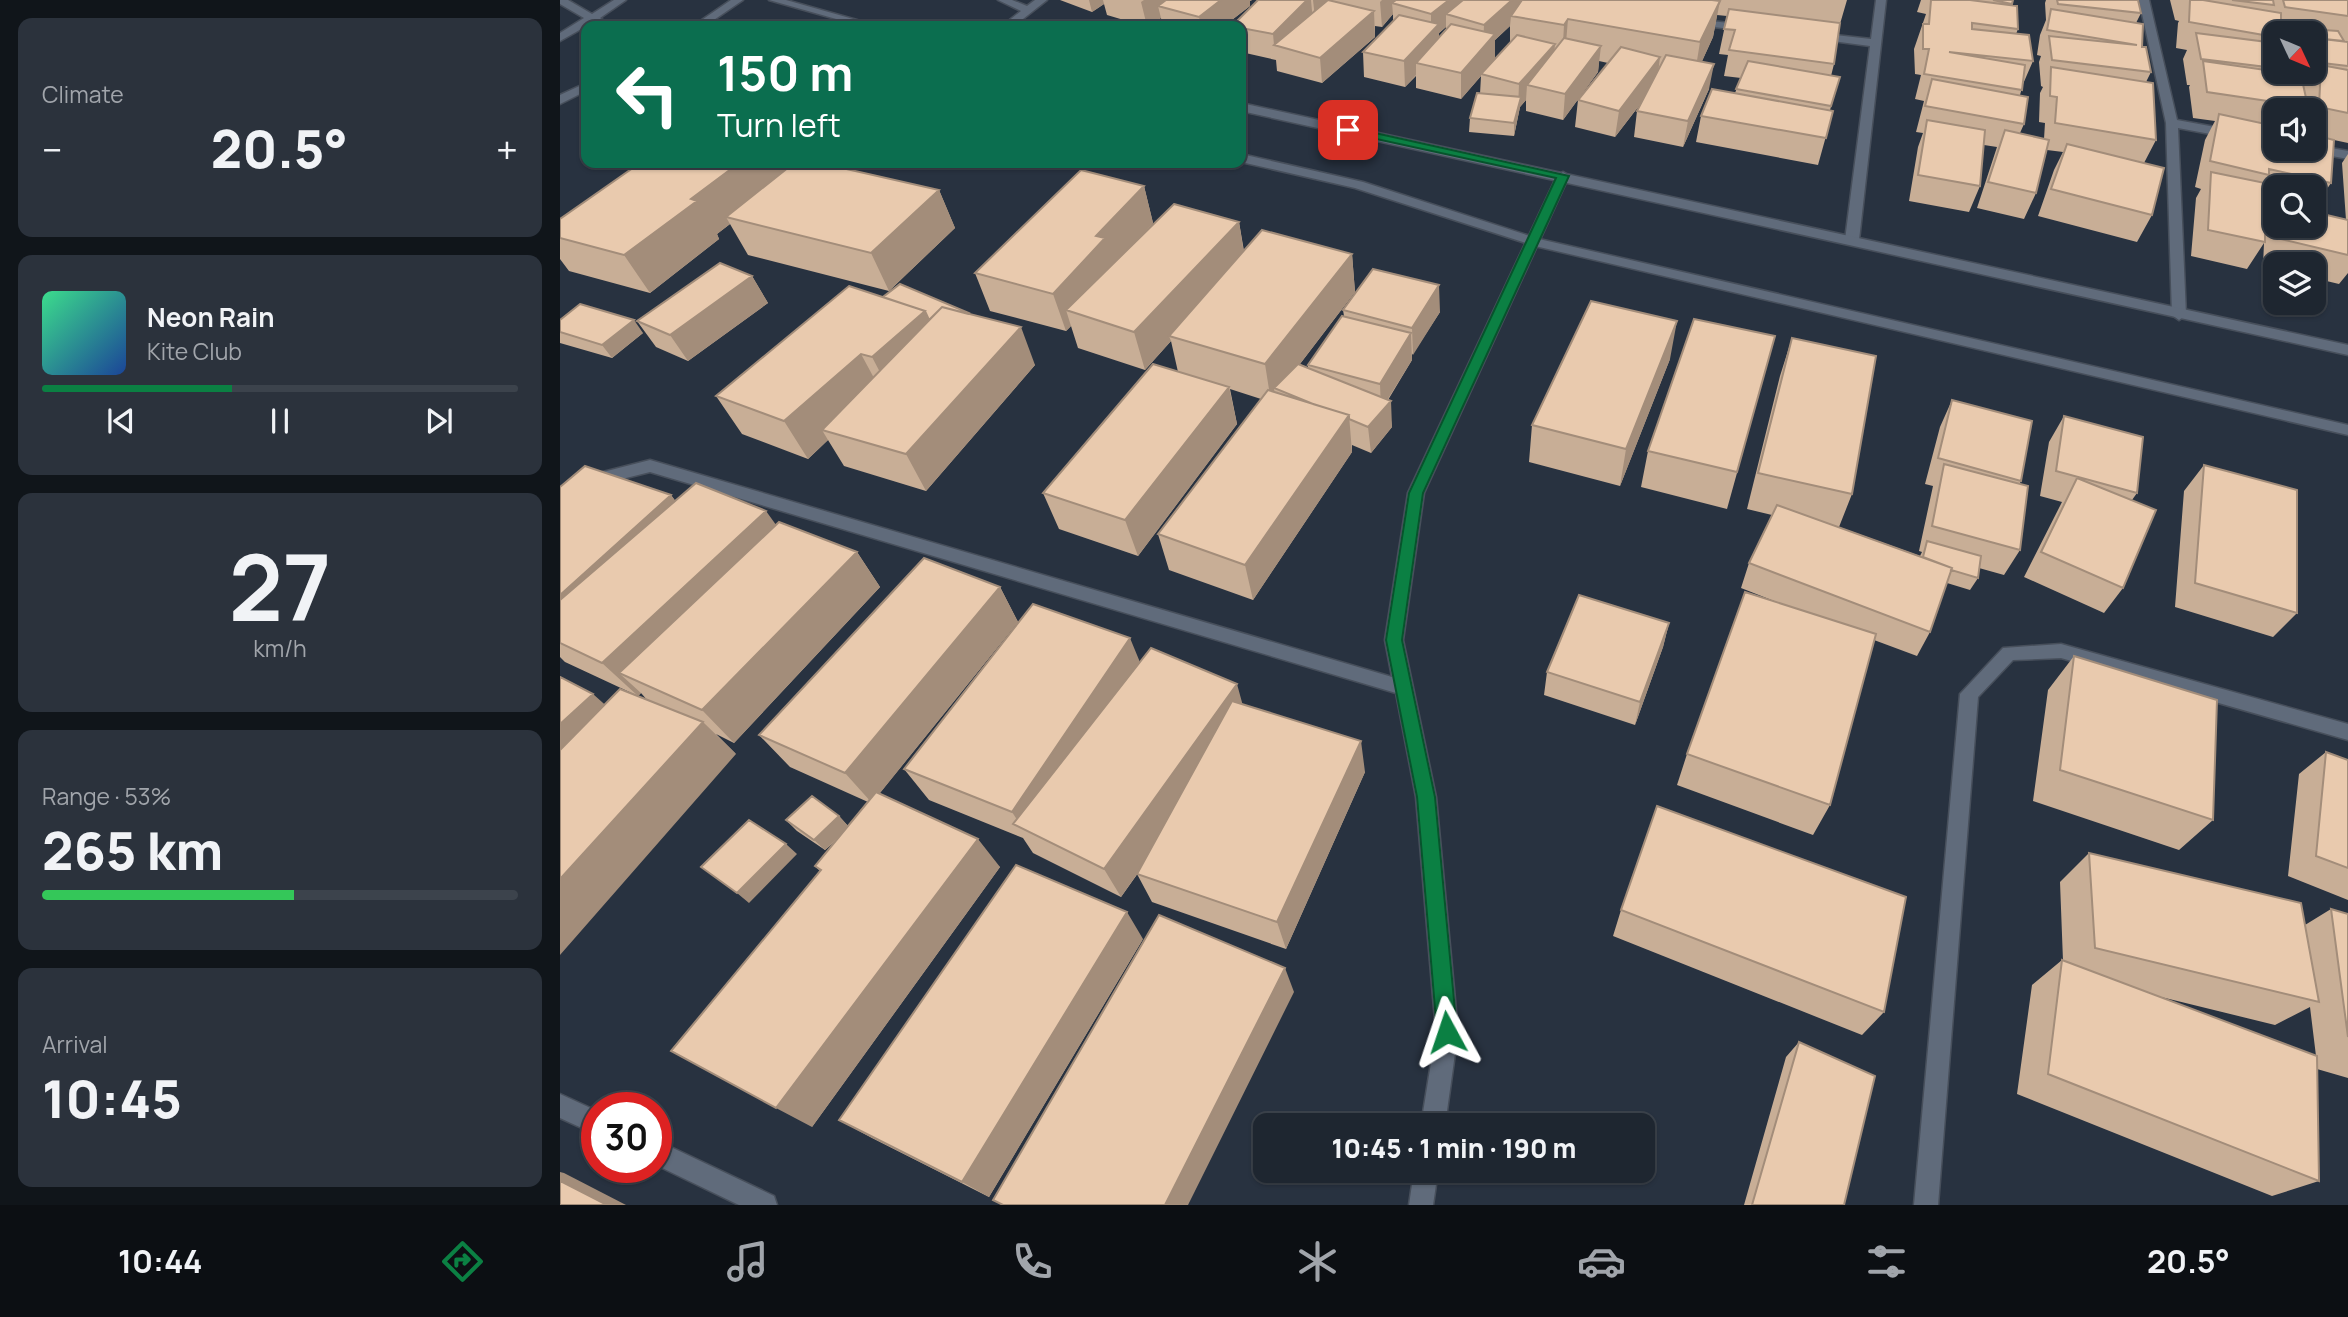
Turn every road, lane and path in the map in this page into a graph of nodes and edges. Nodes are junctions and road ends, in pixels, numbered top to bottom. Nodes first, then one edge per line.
1 (560, 0) edge
2 (621, 0) edge
3 (738, 0) edge
4 (774, 0) edge
5 (1003, 0) edge
6 (1042, 0) edge
7 (1881, 0) edge
8 (2144, 0) edge
9 (1028, 10) junction
10 (590, 19) junction
11 (1676, 20) edge
12 (587, 21) edge
13 (595, 21) edge
14 (706, 21) edge
15 (854, 21) edge
16 (1014, 21) edge
17 (581, 25) edge
18 (1756, 29) edge
19 (1810, 35) edge
20 (560, 38) edge
21 (1876, 43) junction
22 (581, 89) edge
23 (560, 100) edge
24 (1246, 108) edge
25 (2172, 124) junction
26 (2263, 140) edge
27 (2326, 151) edge
28 (2348, 155) edge
29 (1246, 159) edge
30 (1563, 176) junction
31 (1852, 240) junction
32 (1535, 242) junction
33 (2179, 315) junction
34 (2348, 350) edge
35 (2348, 430) edge
36 (560, 507) edge
37 (1404, 688) junction
38 (2348, 732) edge
39 (560, 1106) edge
40 (1435, 1113) edge
41 (581, 1116) edge
42 (672, 1160) edge
43 (1424, 1183) edge
44 (765, 1205) edge
45 (1421, 1205) edge
46 (1926, 1205) edge

1 - 10 street
2 - 10 street
3 - 14 street
4 - 15 street
5 - 9 street
6 - 9 street
7 - 21 street
8 - 25 street
9 - 16 street
10 - 12 street
10 - 13 street
11 - 18 street
17 - 20 street
19 - 21 street
21 - 31 street
22 - 23 street
24 - 30 street
25 - 26 street
25 - 33 street
27 - 28 street
29 - 32 street
30 - 31 street
30 - 32 street
31 - 33 street
32 - 35 street
32 - 37 street
33 - 34 street
36 - 37 street
37 - 40 street
38 - 46 street
39 - 41 street
42 - 44 street
43 - 45 street

